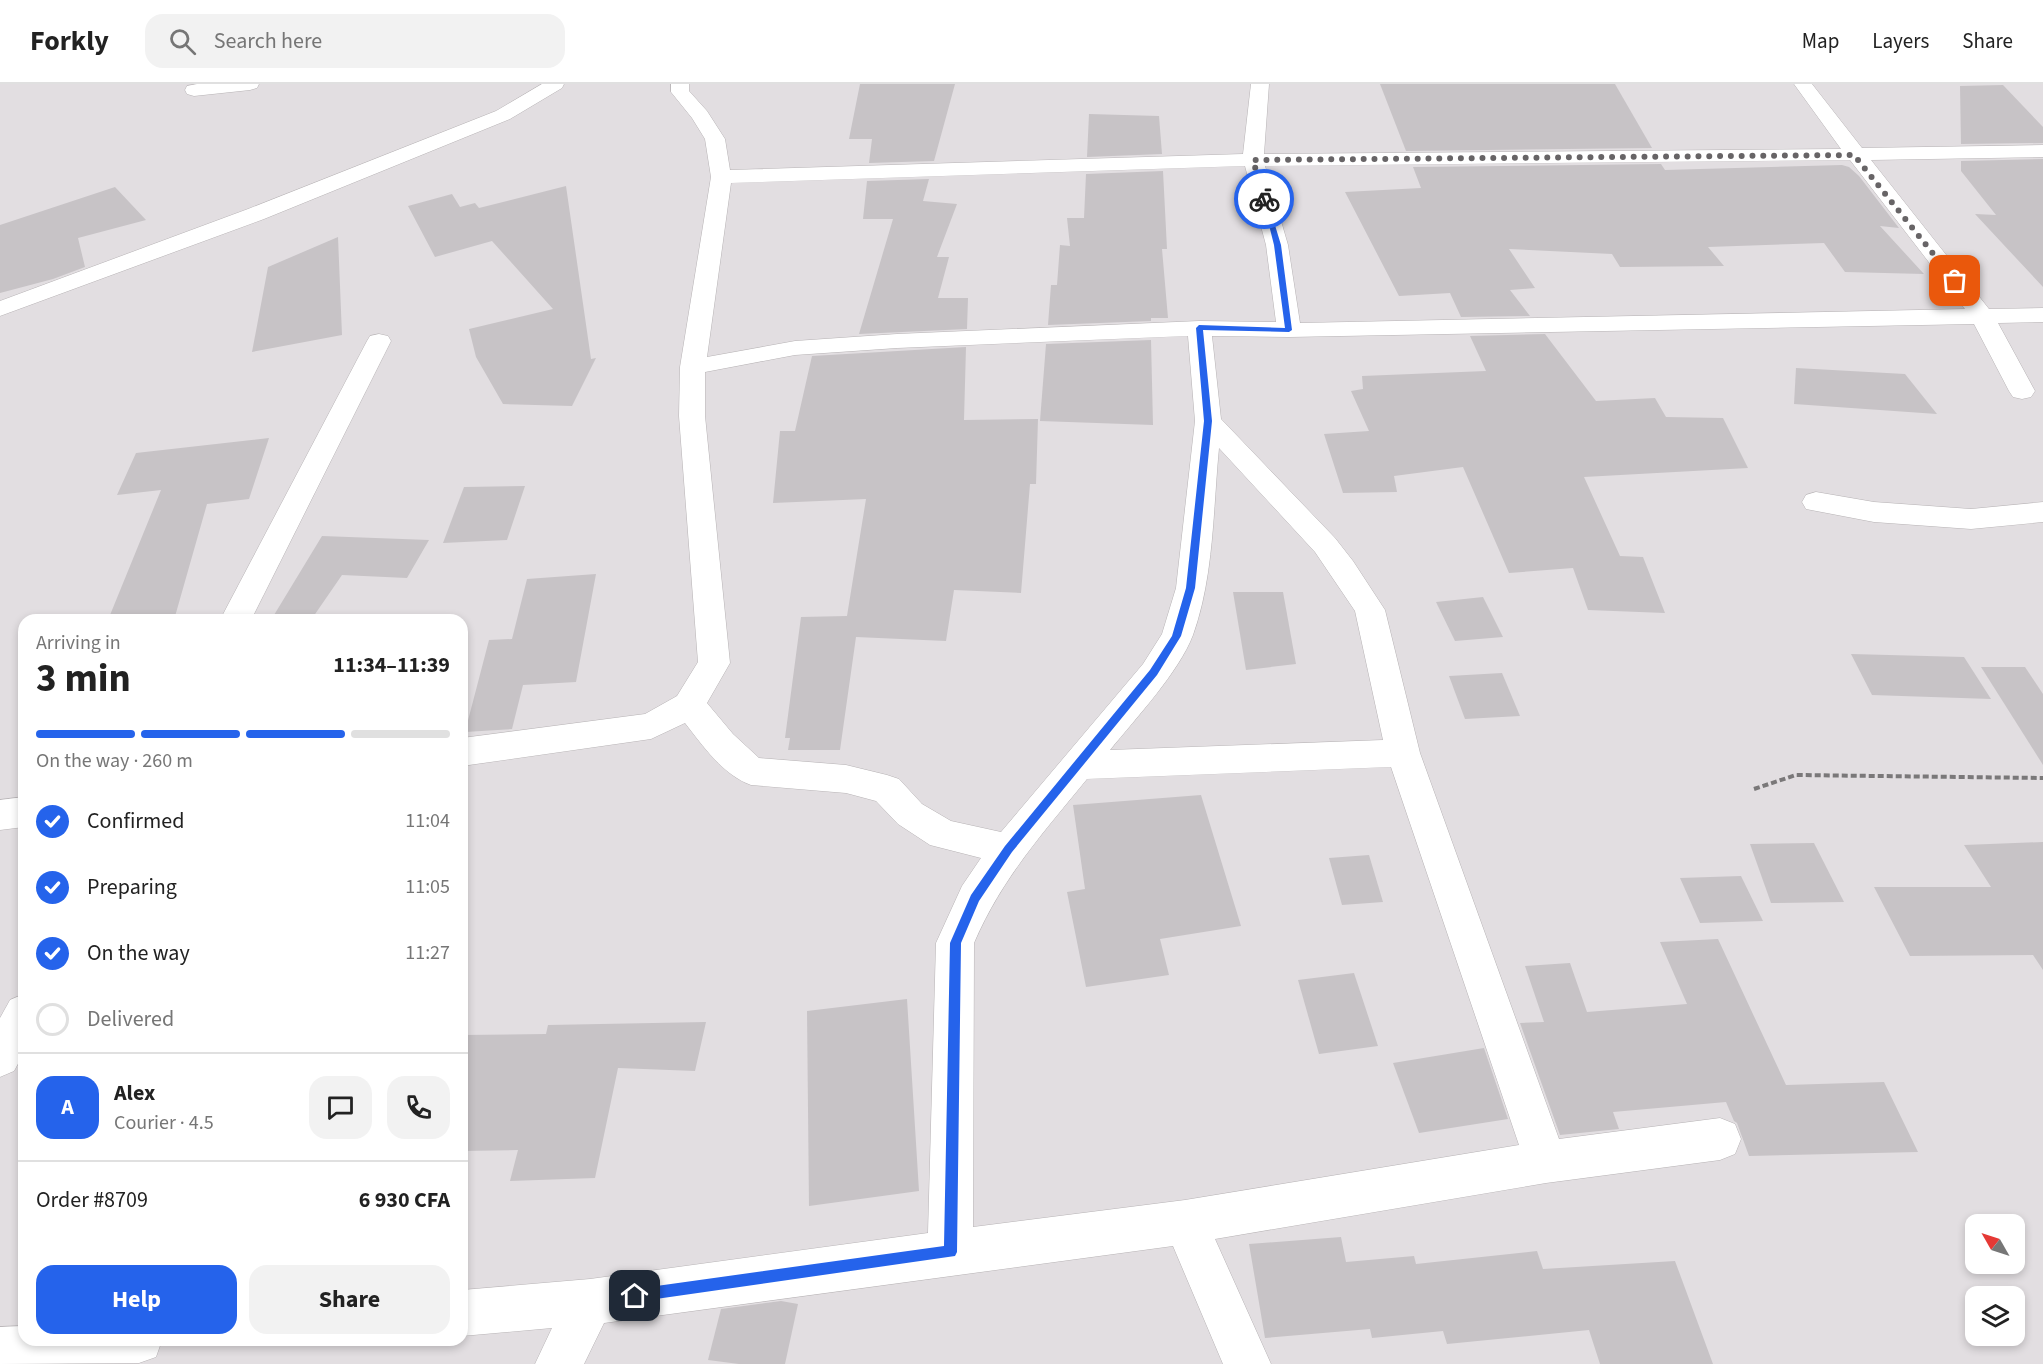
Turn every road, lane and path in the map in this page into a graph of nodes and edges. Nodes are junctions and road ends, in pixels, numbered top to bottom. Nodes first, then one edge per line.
1 (250, 84) edge
2 (555, 84) edge
3 (680, 84) edge
4 (1260, 84) edge
5 (1803, 84) edge
6 (194, 90) dead end
7 (2043, 151) edge
8 (1854, 155) junction
9 (1253, 160) junction
10 (721, 177) junction
11 (0, 309) edge
12 (2043, 315) edge
13 (1983, 317) junction
14 (1199, 328) junction
15 (1289, 330) junction
16 (379, 341) dead end
17 (693, 367) junction
18 (2022, 391) dead end
19 (1208, 421) junction
20 (1816, 502) dead end
21 (2043, 512) edge
22 (238, 614) edge
23 (689, 705) junction
24 (468, 751) edge
25 (1403, 753) junction
26 (1077, 765) junction
27 (2043, 778) edge
28 (1754, 789) dead end
29 (18, 812) edge
30 (0, 814) edge
31 (1008, 849) junction
32 (18, 1024) edge
33 (0, 1057) edge
34 (1720, 1139) dead end
35 (1546, 1162) junction
36 (1185, 1222) junction
37 (950, 1252) junction
38 (590, 1302) junction
39 (468, 1312) edge
40 (63, 1346) edge
41 (0, 1351) edge
42 (560, 1364) edge
43 (1247, 1364) edge

1 - 6 street
2 - 11 street
3 - 10 street
4 - 9 street
5 - 8 street
7 - 8 street
8 - 9 street
8 - 13 street
9 - 10 street
9 - 15 street
10 - 17 street
12 - 13 street
13 - 15 street
13 - 18 street
14 - 15 street
14 - 17 street
14 - 19 street
16 - 22 street
17 - 23 street
19 - 25 street
19 - 26 street
20 - 21 street
23 - 24 street
23 - 31 street
25 - 26 street
25 - 35 street
26 - 31 street
27 - 28 path
29 - 30 street
31 - 37 street
32 - 33 street
34 - 35 street
35 - 36 street
36 - 37 street
36 - 43 street
37 - 38 street
38 - 39 street
38 - 42 street
40 - 41 street

